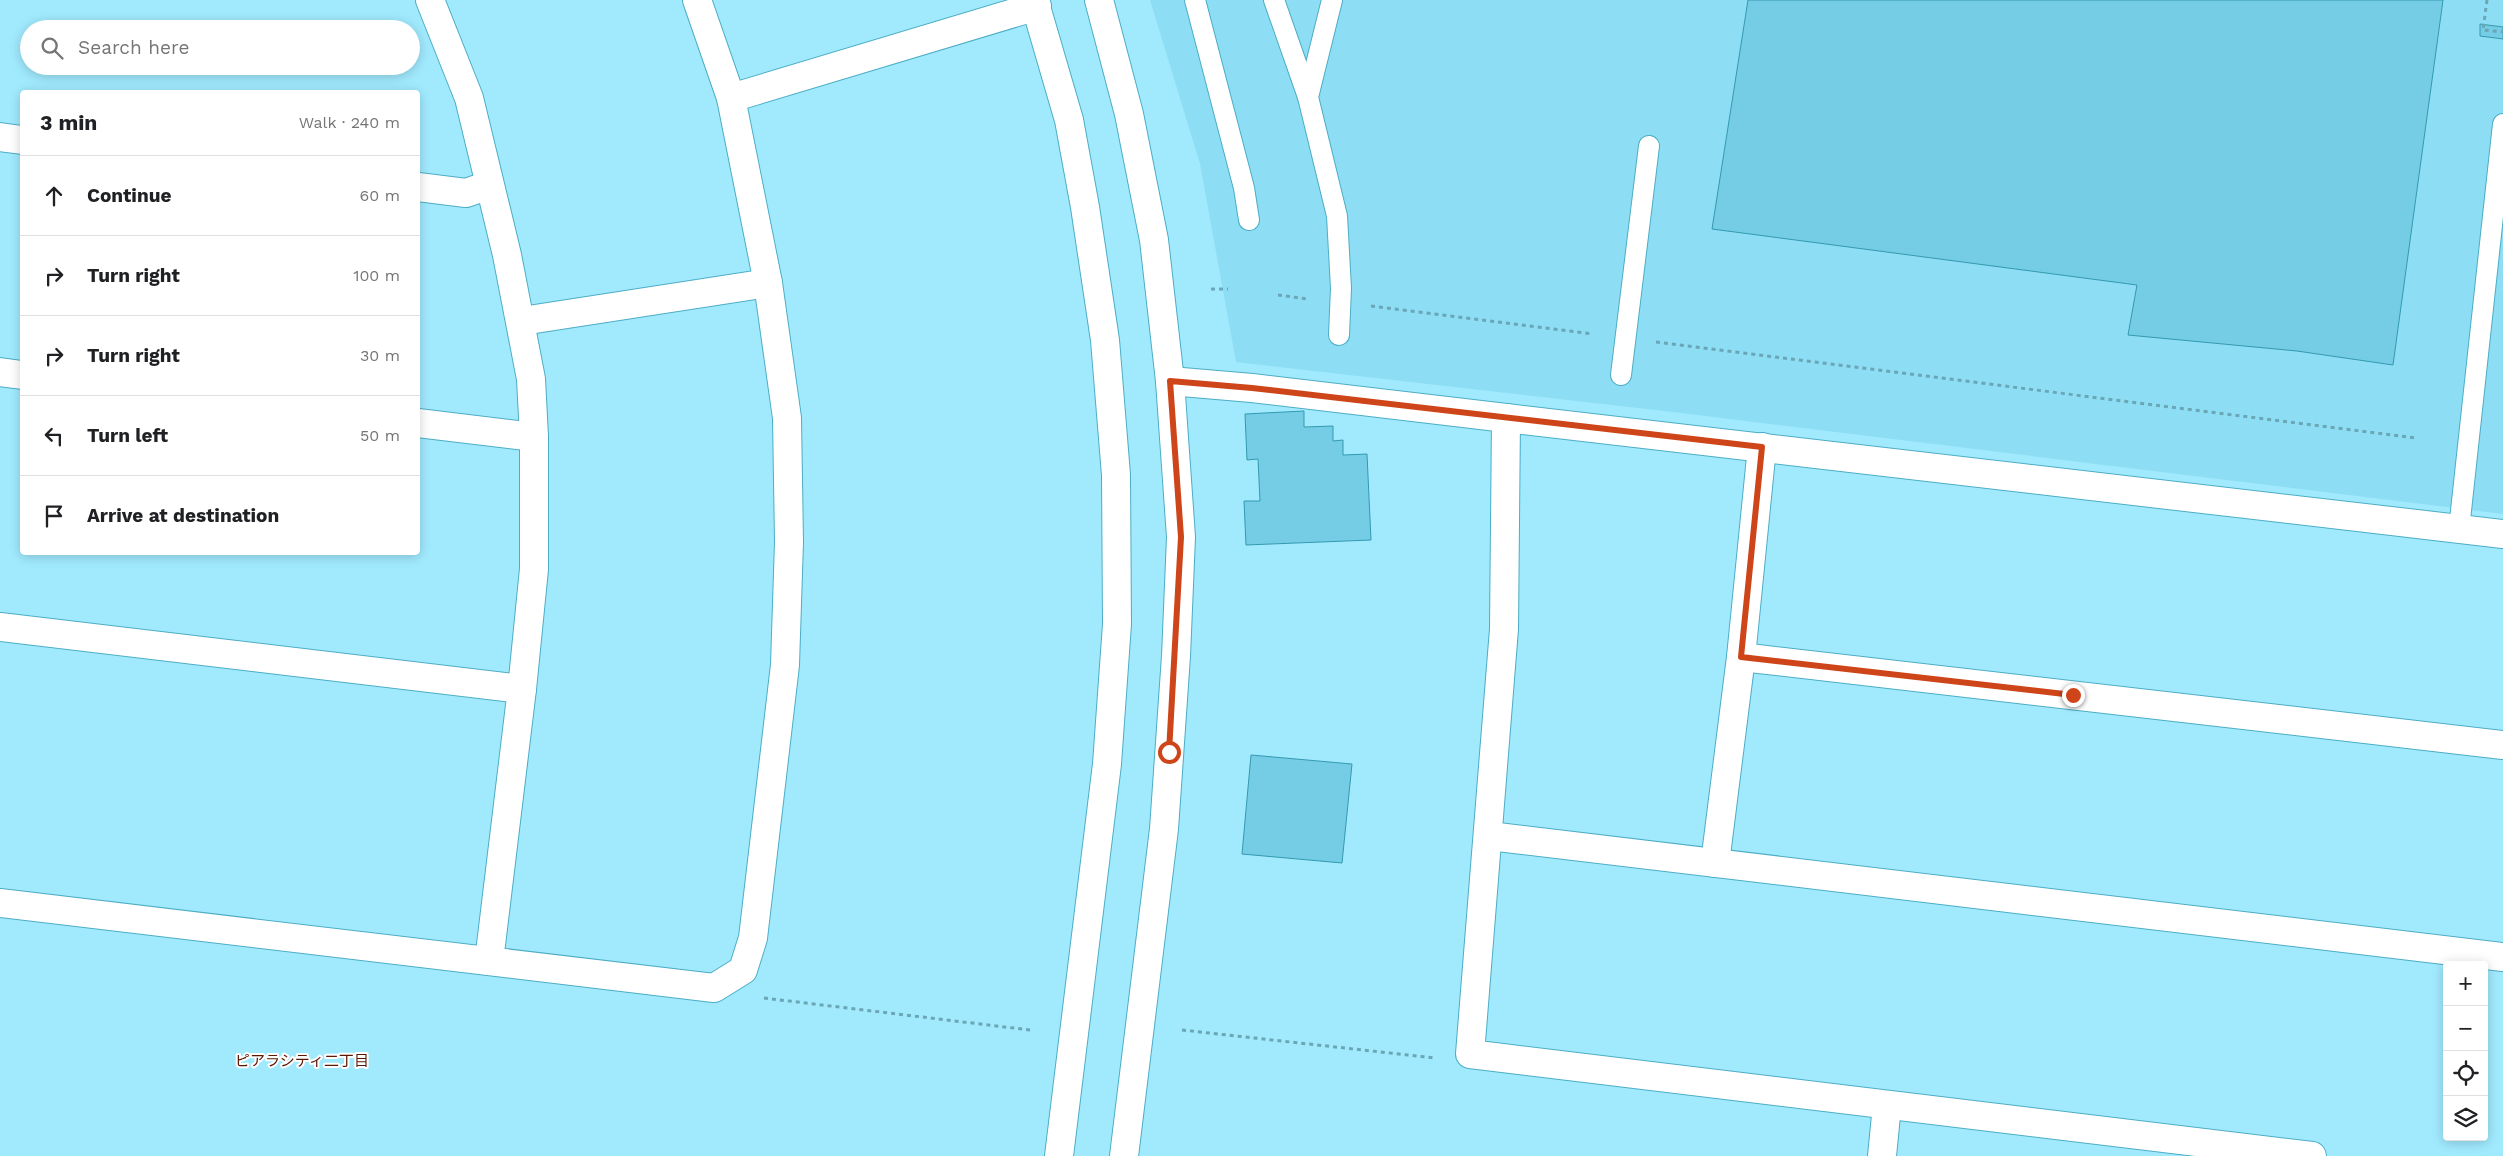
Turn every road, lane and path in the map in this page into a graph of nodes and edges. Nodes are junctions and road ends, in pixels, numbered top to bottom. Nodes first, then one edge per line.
1 (430, 0) edge
2 (697, 0) edge
3 (1099, 0) edge
4 (1195, 0) edge
5 (1274, 0) edge
6 (1332, 0) edge
7 (2487, 0) edge
8 (1035, 3) edge
9 (2503, 32) edge
10 (1308, 97) junction
11 (731, 98) junction
12 (2503, 124) edge
13 (0, 137) edge
14 (20, 140) edge
15 (1649, 146) dead end
16 (489, 185) junction
17 (420, 187) edge
18 (1249, 220) dead end
19 (768, 283) junction
20 (1211, 289) dead end
21 (1228, 289) dead end
22 (1278, 295) dead end
23 (1316, 300) dead end
24 (1370, 306) dead end
25 (522, 321) junction
26 (1594, 334) dead end
27 (1339, 335) dead end
28 (1651, 342) dead end
29 (0, 372) edge
30 (20, 375) edge
31 (1621, 375) dead end
32 (1170, 381) junction
33 (1506, 418) junction
34 (420, 423) edge
35 (534, 437) junction
36 (2416, 438) dead end
37 (1762, 447) junction
38 (2459, 529) junction
39 (2503, 534) edge
40 (0, 627) edge
41 (1741, 657) junction
42 (522, 689) junction
43 (2503, 745) edge
44 (1489, 836) junction
45 (1715, 863) junction
46 (0, 904) edge
47 (2503, 957) edge
48 (490, 961) junction
49 (714, 988) junction
50 (1030, 1030) dead end
51 (1182, 1030) dead end
52 (1470, 1054) junction
53 (1887, 1105) junction
54 (1059, 1156) edge
55 (1124, 1156) edge
56 (1882, 1156) edge
57 (2312, 1156) edge

1 - 16 street
2 - 11 street
3 - 32 street
4 - 18 lane
5 - 10 lane
6 - 10 lane
7 - 9 path
8 - 11 street
8 - 54 street
10 - 27 lane
11 - 19 street
12 - 38 lane
13 - 14 street
15 - 31 lane
16 - 17 street
16 - 25 street
19 - 25 street
19 - 49 street
20 - 21 path
22 - 23 path
24 - 26 path
25 - 35 street
28 - 36 path
29 - 30 street
32 - 33 street
32 - 55 street
33 - 37 street
33 - 44 street
34 - 35 street
35 - 42 street
37 - 38 street
37 - 41 street
38 - 39 street
40 - 42 street
41 - 43 street
41 - 45 street
42 - 48 street
44 - 45 street
44 - 52 street
45 - 47 street
46 - 48 street
48 - 49 street
49 - 50 path
51 - 52 path
52 - 53 street
53 - 56 street
53 - 57 street

